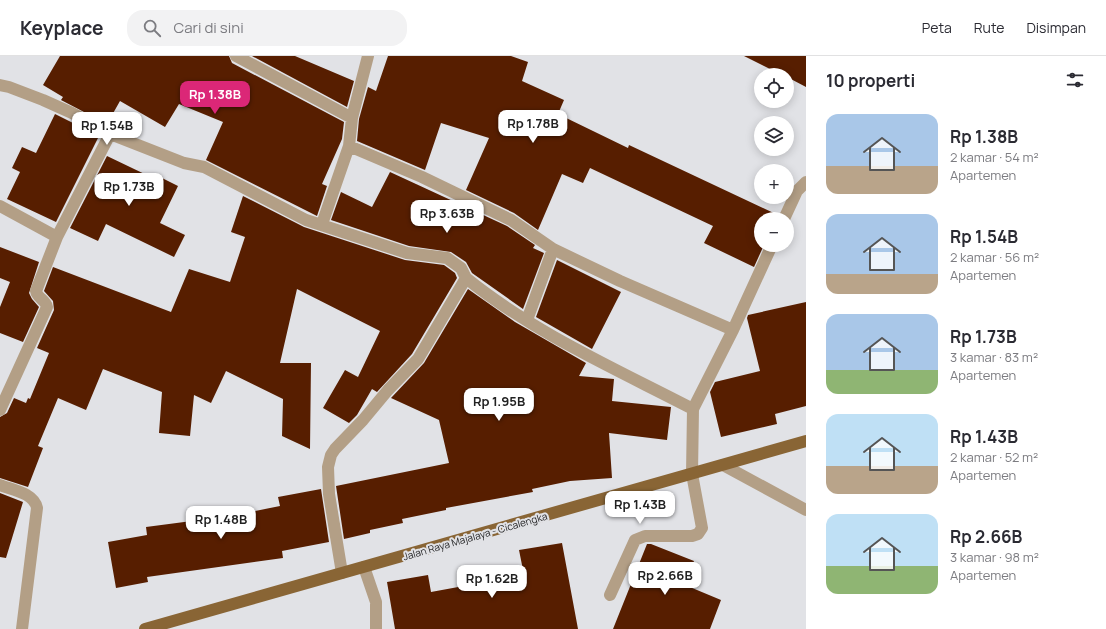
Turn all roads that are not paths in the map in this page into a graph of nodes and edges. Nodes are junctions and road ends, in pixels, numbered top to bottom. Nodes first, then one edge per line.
1 (236, 56) edge
2 (368, 56) edge
3 (4, 86) edge
4 (352, 118) junction
5 (110, 134) junction
6 (349, 146) junction
7 (806, 182) edge
8 (2, 207) edge
9 (787, 212) edge
10 (322, 224) junction
11 (57, 237) junction
12 (553, 249) junction
13 (769, 252) edge
14 (466, 278) junction
15 (527, 320) junction
16 (733, 330) junction
17 (693, 409) junction
18 (0, 410) edge
19 (806, 441) edge
20 (723, 465) junction
21 (692, 474) junction
22 (0, 485) edge
23 (806, 510) edge
24 (364, 567) junction
25 (342, 573) junction
26 (610, 595) dead end
27 (22, 629) edge
28 (145, 629) edge
29 (376, 629) edge

1 - 4 street
2 - 4 street
3 - 5 street
4 - 6 street
5 - 10 street
5 - 11 street
6 - 10 street
6 - 12 street
7 - 9 street
8 - 11 street
10 - 14 street
11 - 18 street
12 - 15 street
12 - 16 street
13 - 16 street
14 - 15 street
14 - 25 street
15 - 17 street
16 - 17 street
17 - 21 street
19 - 20 main road, Jalan Raya Majalaya - Cicalengka
20 - 21 main road, Jalan Raya Majalaya - Cicalengka
20 - 23 street
21 - 24 main road, Jalan Raya Majalaya - Cicalengka
21 - 26 street
22 - 27 street
24 - 25 main road, Jalan Raya Majalaya - Cicalengka
24 - 29 street
25 - 28 main road, Jalan Raya Majalaya - Cicalengka

